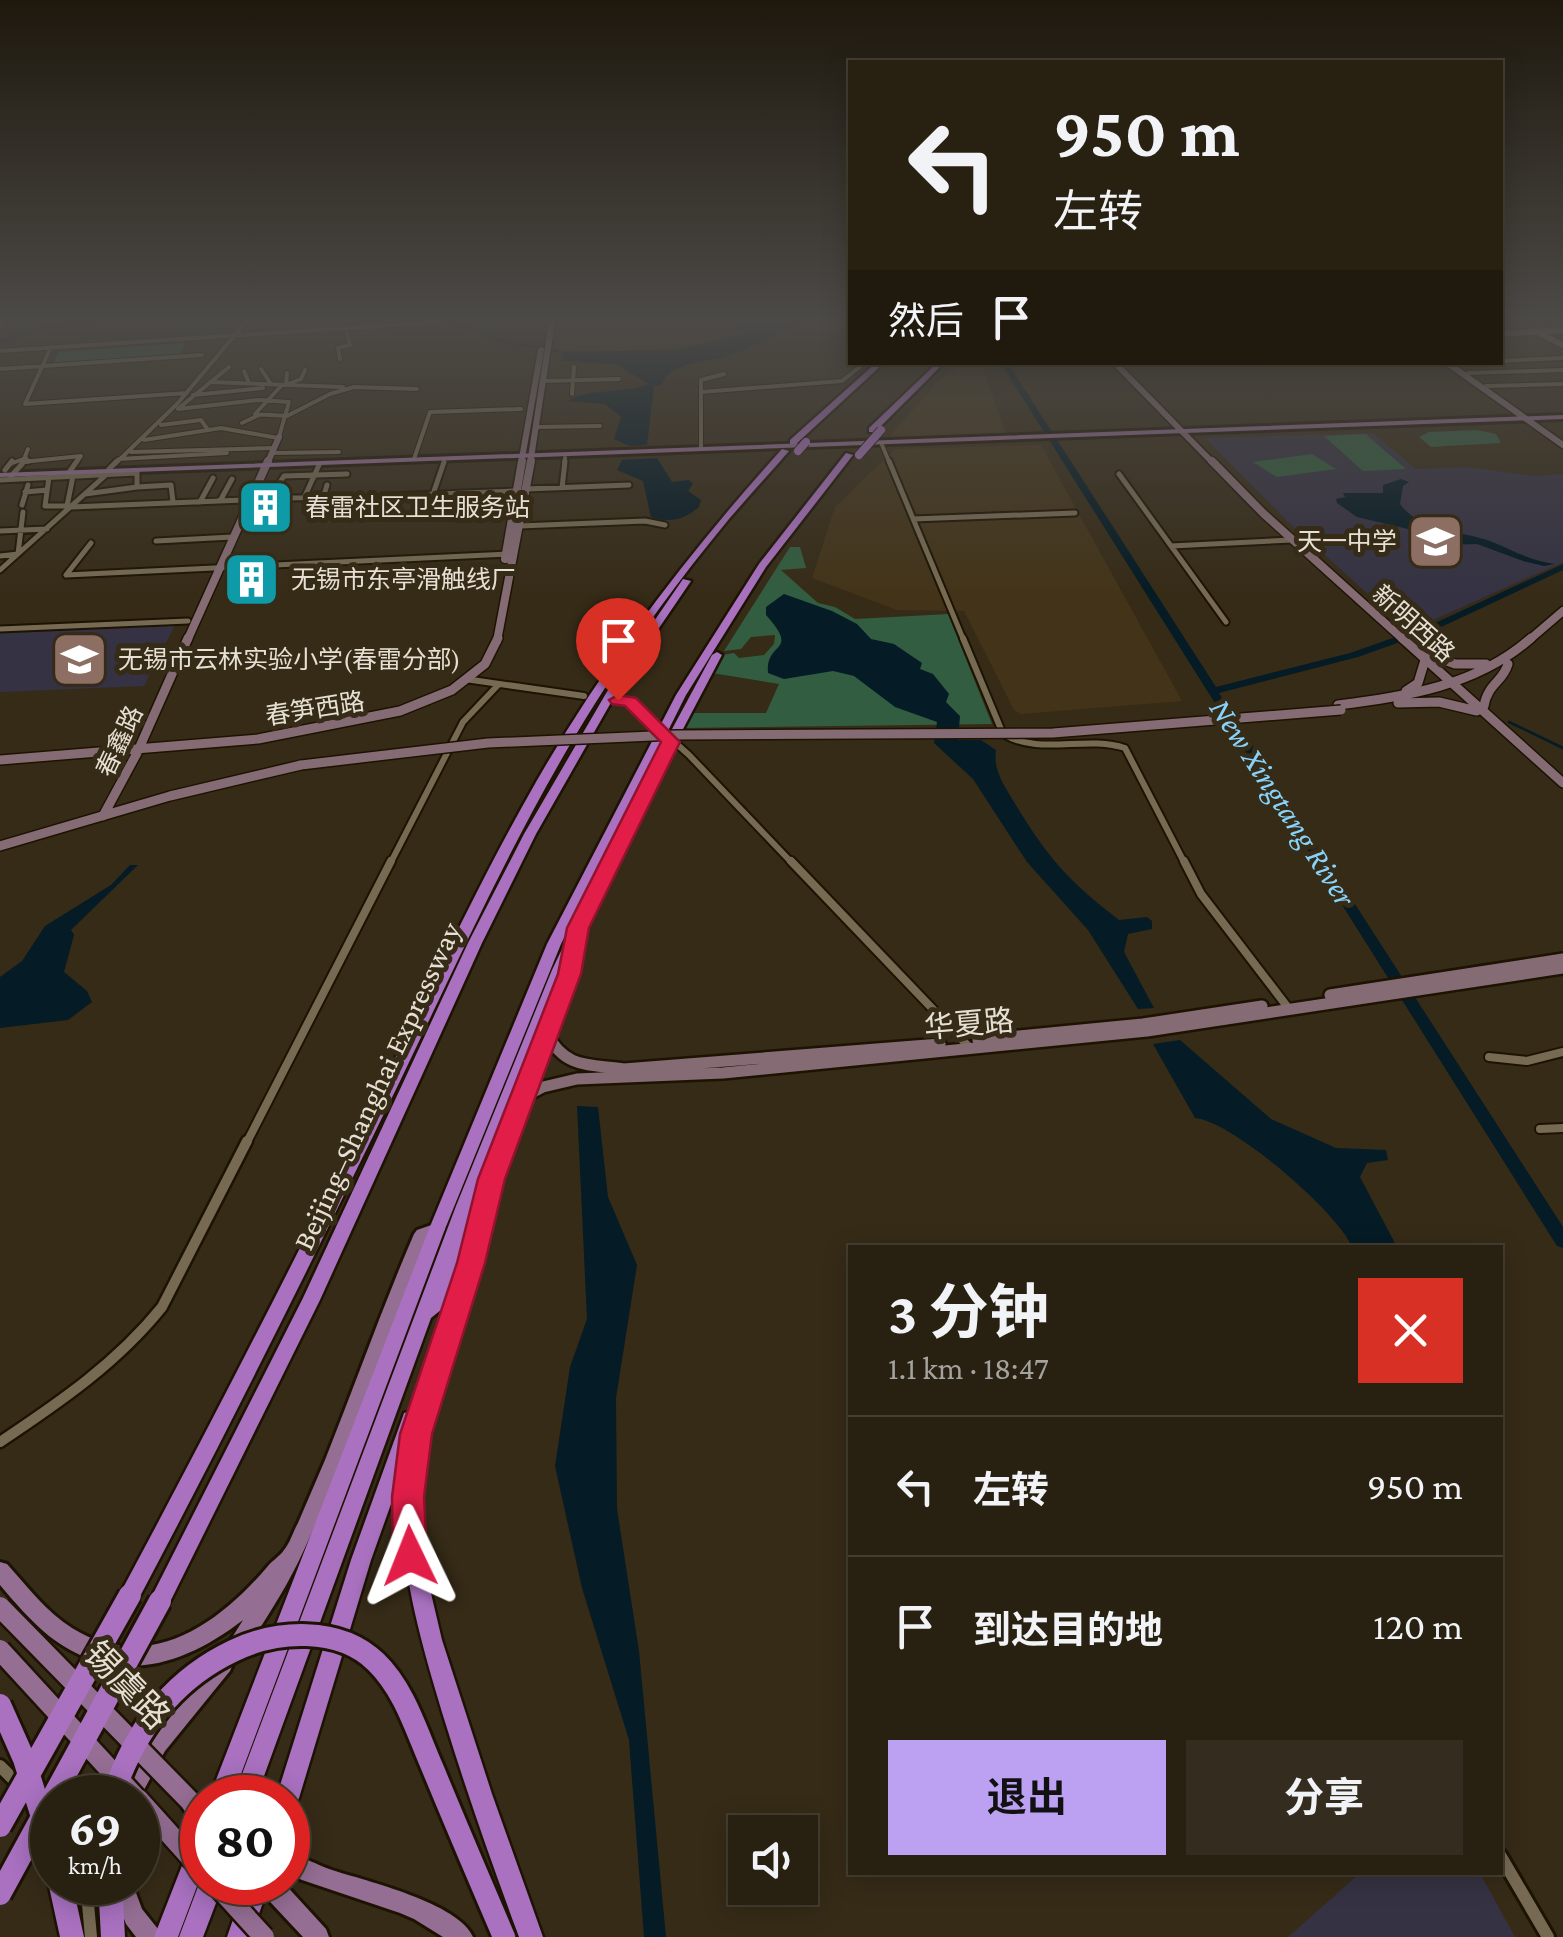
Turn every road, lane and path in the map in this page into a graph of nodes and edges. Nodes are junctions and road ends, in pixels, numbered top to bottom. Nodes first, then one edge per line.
1 (168, 412) edge
2 (175, 412) edge
3 (255, 412) edge
4 (288, 412) edge
5 (294, 412) edge
6 (430, 412) edge
7 (534, 412) edge
8 (537, 412) edge
9 (701, 412) edge
10 (831, 412) edge
11 (834, 412) edge
12 (894, 412) edge
13 (896, 412) edge
14 (1168, 412) edge
15 (1521, 412) edge
16 (1521, 412) edge
17 (259, 415) junction
18 (288, 416) junction
19 (1563, 418) edge
20 (1530, 419) junction
21 (182, 423) junction
22 (242, 423) dead end
23 (161, 425) junction
24 (600, 426) dead end
25 (537, 428) junction
26 (234, 429) junction
27 (877, 430) junction
28 (1188, 432) junction
29 (217, 434) junction
30 (186, 435) junction
31 (279, 436) junction
32 (162, 438) junction
33 (144, 440) junction
34 (1563, 442) edge
35 (73, 444) dead end
36 (882, 444) junction
37 (49, 447) dead end
38 (796, 447) junction
39 (700, 449) junction
40 (28, 450) dead end
41 (192, 450) junction
42 (226, 450) junction
43 (246, 450) junction
44 (272, 450) junction
45 (132, 452) junction
46 (338, 452) dead end
47 (168, 453) junction
48 (72, 457) junction
49 (187, 457) junction
50 (526, 457) junction
51 (566, 458) junction
52 (53, 459) junction
53 (122, 459) junction
54 (414, 459) junction
55 (24, 460) junction
56 (444, 462) junction
57 (318, 465) junction
58 (265, 466) junction
59 (108, 471) junction
60 (137, 471) junction
61 (71, 473) junction
62 (122, 473) junction
63 (93, 474) junction
64 (314, 474) junction
65 (348, 474) dead end
66 (1119, 474) dead end
67 (6, 475) edge
68 (49, 477) junction
69 (213, 478) dead end
70 (232, 479) dead end
71 (328, 485) dead end
72 (629, 485) dead end
73 (93, 486) junction
74 (136, 487) junction
75 (562, 488) junction
76 (27, 489) junction
77 (127, 489) junction
78 (47, 490) junction
79 (521, 490) junction
80 (13, 492) dead end
81 (105, 492) junction
82 (85, 494) junction
83 (432, 494) junction
84 (389, 496) dead end
85 (304, 498) junction
86 (269, 499) junction
87 (246, 500) junction
88 (220, 501) junction
89 (174, 502) junction
90 (200, 502) junction
91 (130, 504) junction
92 (107, 505) junction
93 (70, 507) junction
94 (1075, 513) dead end
95 (913, 519) junction
96 (665, 525) dead end
97 (519, 526) junction
98 (46, 528) junction
99 (20, 530) junction
100 (0, 531) edge
101 (230, 537) junction
102 (156, 540) dead end
103 (1292, 540) junction
104 (91, 543) dead end
105 (1171, 546) junction
106 (18, 554) junction
107 (509, 554) junction
108 (0, 556) edge
109 (215, 568) junction
110 (0, 570) edge
111 (1563, 611) edge
112 (1563, 618) edge
113 (188, 622) junction
114 (1226, 622) dead end
115 (0, 629) edge
116 (1395, 631) junction
117 (1418, 651) junction
118 (1495, 664) junction
119 (1508, 664) junction
120 (468, 679) junction
121 (1455, 684) junction
122 (498, 685) junction
123 (584, 696) tunnel mouth
124 (1384, 699) junction
125 (618, 700) tunnel mouth
126 (1398, 703) junction
127 (1484, 706) junction
128 (1340, 708) junction
129 (1490, 718) junction
130 (666, 736) junction
131 (134, 750) junction
132 (0, 758) edge
133 (1563, 775) edge
134 (1563, 783) edge
135 (104, 811) junction
136 (0, 842) edge
137 (578, 928) junction
138 (1563, 959) edge
139 (1563, 968) edge
140 (1419, 986) junction
141 (1287, 1006) junction
142 (546, 1033) junction
143 (968, 1045) junction
144 (1563, 1052) edge
145 (1489, 1058) dead end
146 (522, 1098) junction
147 (1563, 1128) edge
148 (1540, 1129) dead end
149 (492, 1179) junction
150 (437, 1228) junction
151 (426, 1312) junction
152 (450, 1326) junction
153 (0, 1442) edge
154 (296, 1545) junction
155 (0, 1571) edge
156 (160, 1600) joint
157 (0, 1606) edge
158 (0, 1650) edge
159 (0, 1704) edge
160 (263, 1717) junction
161 (309, 1730) joint
162 (0, 1766) edge
163 (116, 1775) edge
164 (121, 1775) edge
165 (137, 1775) edge
166 (232, 1775) edge
167 (249, 1775) edge
168 (294, 1775) edge
169 (30, 1778) edge
170 (180, 1790) edge
171 (30, 1791) edge
172 (160, 1823) edge
173 (0, 1826) edge
174 (180, 1846) edge
175 (1503, 1860) edge
176 (310, 1870) edge
177 (0, 1894) edge
178 (180, 1900) edge
179 (65, 1905) edge
180 (88, 1905) edge
181 (111, 1905) edge
182 (130, 1905) edge
183 (204, 1905) edge
184 (234, 1905) edge
185 (250, 1905) edge
186 (288, 1905) edge
187 (72, 1937) edge
188 (91, 1937) edge
189 (112, 1937) edge
190 (150, 1937) edge
191 (166, 1937) edge
192 (191, 1937) edge
193 (239, 1937) edge
194 (264, 1937) edge
195 (318, 1937) edge
196 (462, 1937) edge
197 (504, 1937) edge
198 (532, 1937) edge
199 (1548, 1937) edge

1 - 53 street
2 - 23 street
3 - 17 street
4 - 18 street
5 - 18 street
6 - 54 street
7 - 50 main road
8 - 25 main road
9 - 39 street
10 - 38 highway, Beijing–Shanghai Expressway
11 - 38 highway, Beijing–Shanghai Expressway
12 - 27 highway
13 - 27 highway
14 - 28 main road, 新明西路
15 - 20 main road
16 - 20 main road
17 - 18 street
17 - 22 street
18 - 31 street
19 - 20 main road
20 - 28 main road
20 - 34 main road
21 - 23 street
21 - 29 street
21 - 30 street
23 - 33 street
24 - 25 street
25 - 50 main road
26 - 29 street
26 - 31 street
26 - 43 street
27 - 130 highway, bridge
28 - 36 main road
28 - 39 main road
28 - 103 main road, 新明西路
28 - 116 main road, 新明西路
29 - 30 street
29 - 42 street
30 - 32 street
30 - 41 street
31 - 44 main road, 春鑫路
32 - 33 street
32 - 47 street
33 - 45 street
35 - 48 street
36 - 51 main road
36 - 95 street
37 - 52 street
38 - 156 highway, Beijing–Shanghai Expressway
38 - 173 highway, Beijing–Shanghai Expressway, bridge
39 - 50 main road
40 - 55 street
41 - 42 street
41 - 47 street
41 - 49 street
42 - 43 street
42 - 49 street
43 - 44 street
44 - 46 street
44 - 58 main road, 春鑫路
45 - 47 street
45 - 53 street
47 - 49 street
47 - 53 street
48 - 52 street
48 - 61 street
50 - 51 main road
50 - 54 main road
50 - 56 main road
50 - 79 main road
51 - 75 street
52 - 55 street
53 - 59 street
54 - 58 main road
55 - 67 street
55 - 67 street
56 - 57 main road
56 - 83 street
57 - 58 main road
57 - 64 street
58 - 59 main road
58 - 60 main road
58 - 87 main road, 春鑫路
59 - 61 main road
59 - 62 street
59 - 63 street
59 - 73 street
60 - 62 street
60 - 67 main road
60 - 74 street
61 - 63 street
61 - 67 main road
61 - 68 street
61 - 93 street
62 - 77 street
63 - 73 street
64 - 65 street
64 - 85 street
64 - 86 street
66 - 105 street
67 - 68 street
68 - 78 street
69 - 90 street
70 - 88 street
71 - 85 street
72 - 75 street
73 - 82 street
74 - 77 street
74 - 89 street
75 - 79 street
76 - 78 street
76 - 80 street
76 - 99 street
77 - 81 street
77 - 91 street
78 - 93 street
79 - 83 street
79 - 97 main road
79 - 107 main road
81 - 82 street
81 - 92 street
82 - 93 street
83 - 84 street
85 - 86 street
86 - 87 street
87 - 88 street
87 - 101 main road, 春鑫路
88 - 90 street
89 - 90 street
89 - 91 street
91 - 92 street
92 - 93 street
93 - 98 street
94 - 95 street
95 - 141 street
96 - 97 street
97 - 107 main road
98 - 99 street
98 - 106 street
99 - 100 street
99 - 106 street
101 - 102 street
101 - 109 main road, 春鑫路
103 - 105 street
103 - 116 main road, 新明西路
104 - 109 street
105 - 114 street
106 - 108 street
106 - 110 street
107 - 109 street
107 - 120 main road
109 - 113 main road, 春鑫路
109 - 131 main road, 春鑫路
111 - 118 main road
112 - 119 main road
113 - 115 street
113 - 131 main road, 春鑫路
116 - 117 main road, 新明西路
117 - 118 main road
117 - 121 main road, 新明西路
117 - 124 main road
118 - 121 main road
119 - 121 main road
119 - 127 main road
120 - 122 street
120 - 131 main road, 春笋西路
121 - 124 main road
121 - 126 main road
121 - 127 main road, 新明西路
121 - 129 main road, 新明西路
122 - 123 street
122 - 153 street
124 - 128 main road
125 - 130 street
126 - 128 main road
126 - 129 main road
127 - 133 main road, 新明西路
128 - 135 main road, bridge
129 - 134 main road, 新明西路
130 - 137 highway
130 - 143 street
130 - 150 highway
131 - 132 main road, 春笋西路
131 - 135 main road, 春鑫路
135 - 136 main road
137 - 142 highway
137 - 151 highway
138 - 140 main road
139 - 140 main road
140 - 141 main road, 华夏路
141 - 143 main road, 华夏路
142 - 143 main road, 华夏路
142 - 146 highway
143 - 146 main road, 华夏路
144 - 145 street
146 - 149 highway
147 - 148 street
149 - 151 highway
149 - 152 highway
150 - 154 main road
150 - 160 highway
151 - 160 highway
152 - 161 highway
152 - 198 highway
154 - 155 main road
154 - 165 main road
156 - 177 highway, Beijing–Shanghai Expressway, bridge
157 - 170 main road, 锡虞路, bridge
158 - 163 main road, bridge
159 - 169 highway, bridge
160 - 166 highway
160 - 167 highway
161 - 168 highway
162 - 171 street
164 - 197 highway, bridge
172 - 174 main road, bridge
175 - 199 street
176 - 196 main road
178 - 191 highway
179 - 187 highway
180 - 188 street
181 - 189 highway
182 - 190 main road
183 - 192 highway
184 - 194 main road, bridge
185 - 193 highway
186 - 195 main road

